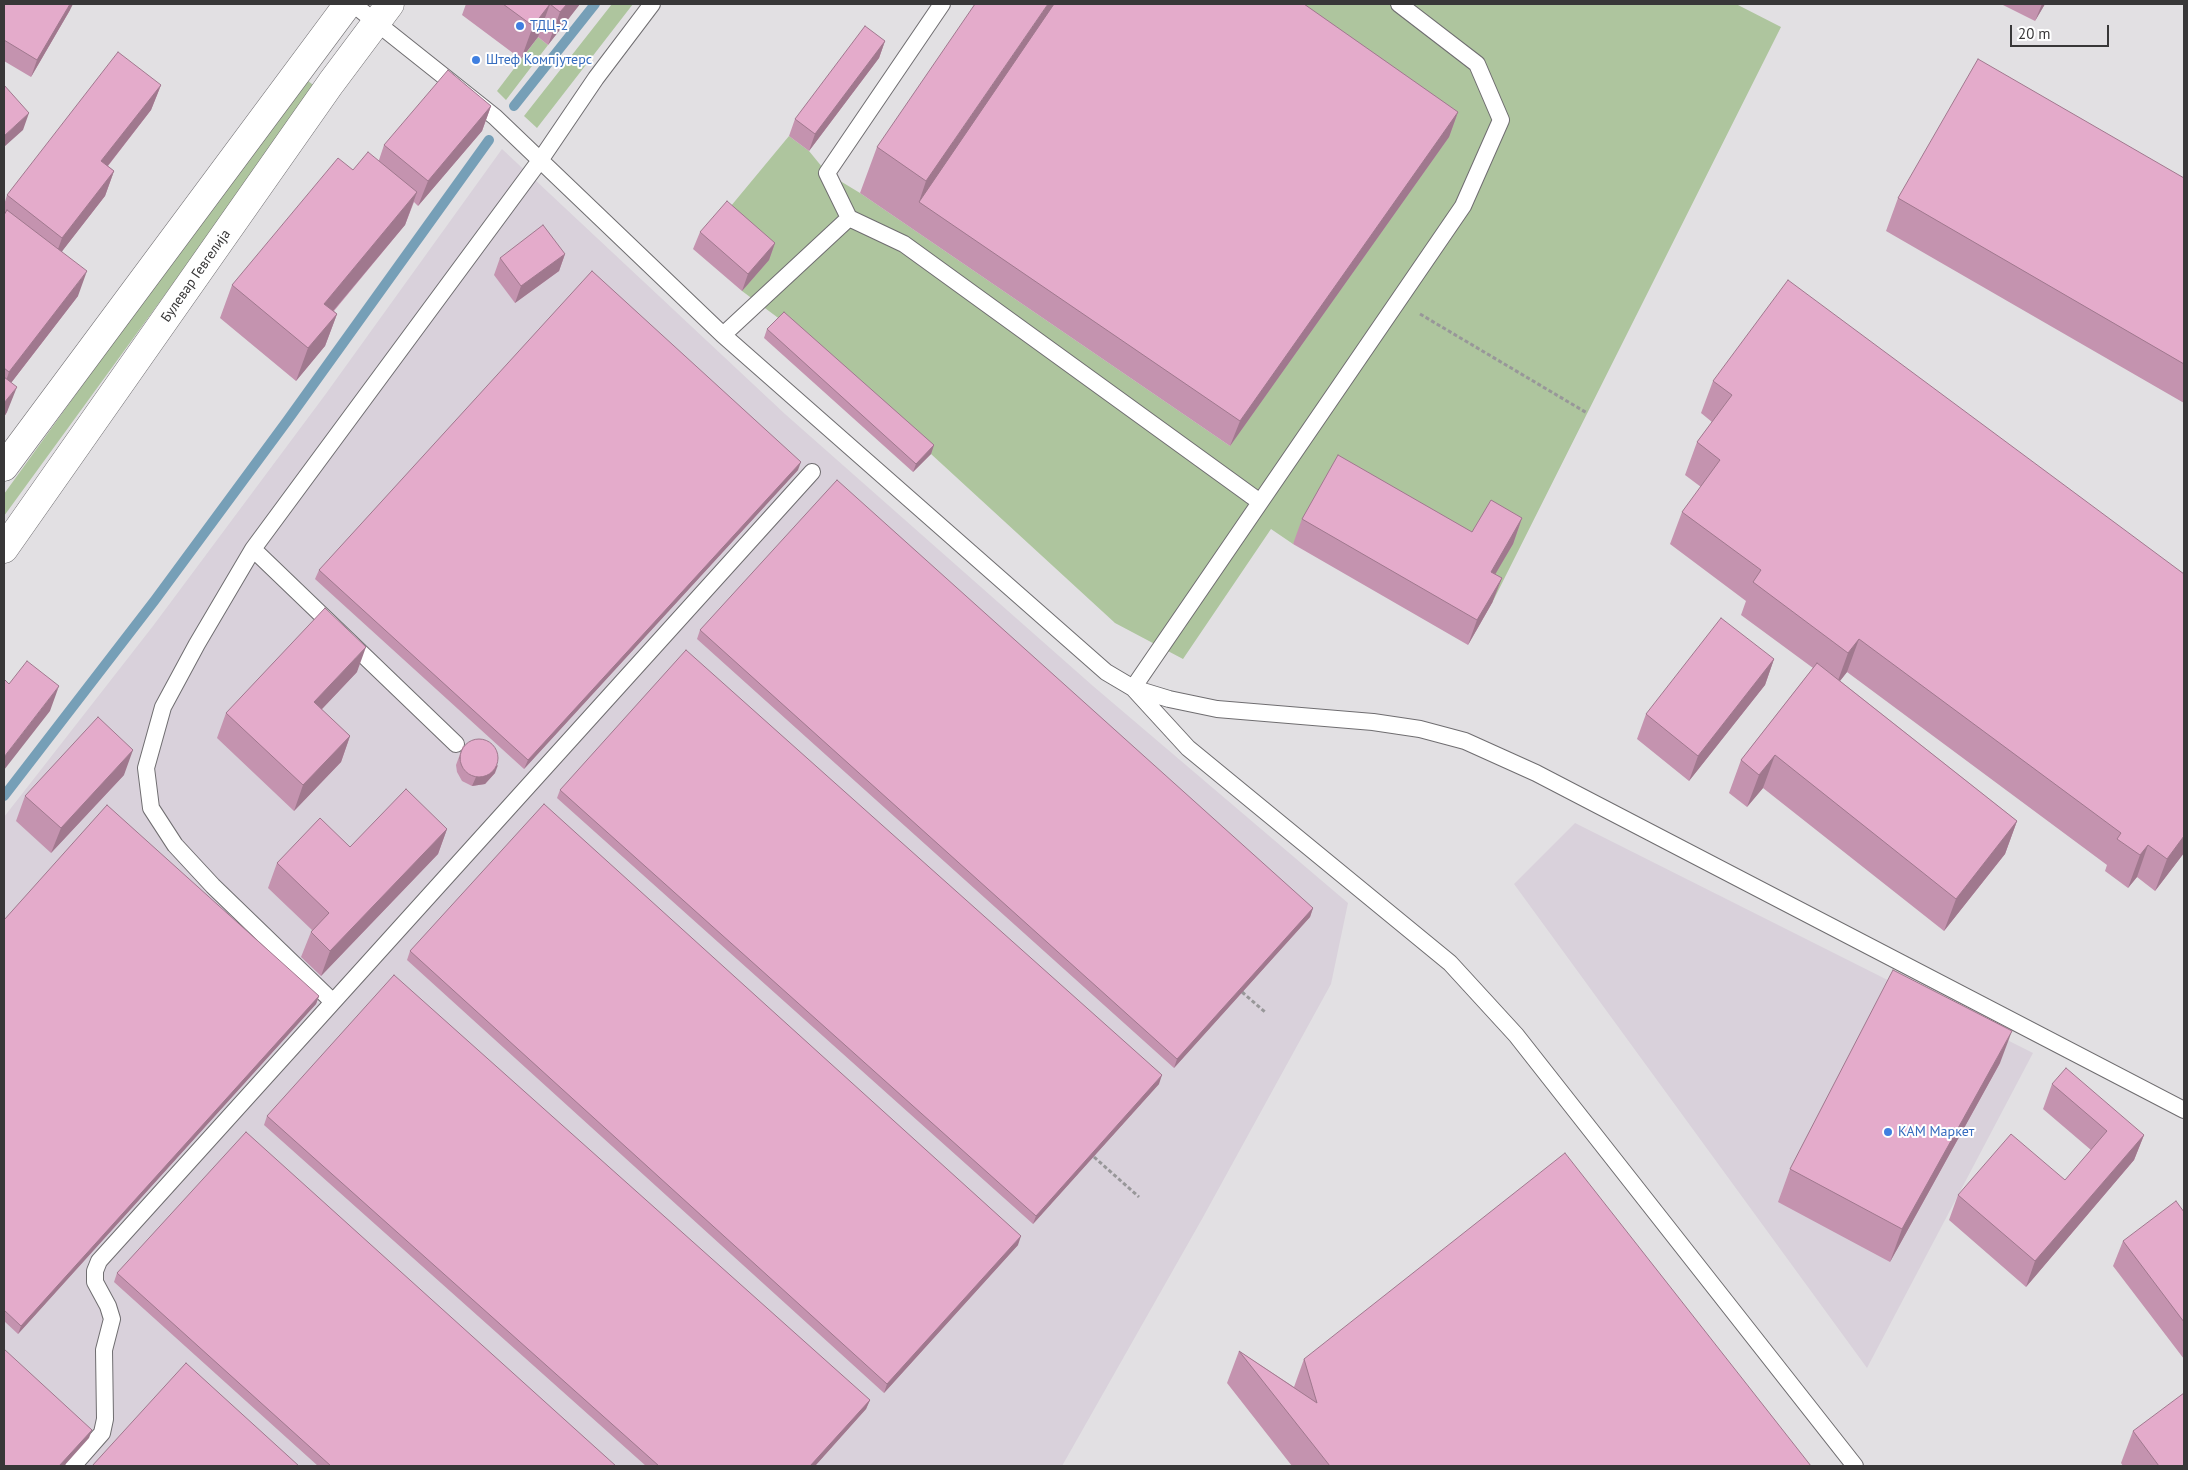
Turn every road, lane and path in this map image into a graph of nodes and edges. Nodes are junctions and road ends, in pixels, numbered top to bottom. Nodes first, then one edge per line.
1 (348, 4) edge
2 (353, 4) edge
3 (652, 4) edge
4 (942, 4) edge
5 (1399, 4) edge
6 (384, 13) edge
7 (540, 160) junction
8 (849, 218) junction
9 (1398, 301) junction
10 (723, 335) junction
11 (1587, 413) dead end
12 (4, 467) edge
13 (812, 472) dead end
14 (1260, 502) junction
15 (4, 549) edge
16 (253, 549) junction
17 (1133, 688) junction
18 (456, 744) dead end
19 (1242, 992) edge
20 (332, 1001) junction
21 (1265, 1012) dead end
22 (2184, 1110) edge
23 (1094, 1156) edge
24 (1139, 1197) dead end
25 (73, 1466) edge
26 (1855, 1466) edge

1 - 12 main road
2 - 6 lane
3 - 7 lane
4 - 8 lane
5 - 9 lane
6 - 7 lane
6 - 15 main road, Булевар Гевгелија
7 - 10 lane
7 - 16 lane
8 - 10 lane
8 - 14 lane
9 - 11 path
9 - 14 lane
10 - 17 lane
13 - 20 lane
14 - 17 lane
16 - 18 lane
16 - 20 lane
17 - 22 lane
17 - 26 lane
19 - 21 path
20 - 25 lane
23 - 24 path

